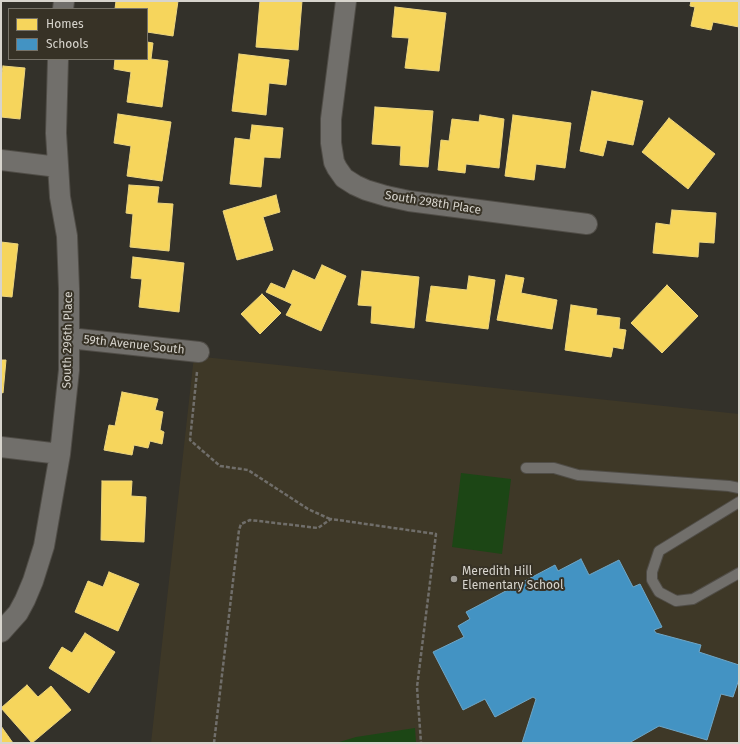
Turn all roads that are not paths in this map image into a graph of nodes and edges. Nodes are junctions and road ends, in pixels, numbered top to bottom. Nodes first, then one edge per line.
1 (346, 1) edge
2 (58, 60) edge
3 (1, 160) edge
4 (58, 167) junction
5 (587, 224) dead end
6 (69, 338) junction
7 (199, 352) road end
8 (1, 447) edge
9 (60, 454) junction
10 (526, 468) dead end
11 (739, 488) edge
12 (739, 502) edge
13 (739, 573) edge
14 (1, 632) edge

1 - 5 street, South 298th Place
2 - 4 street, South 296th Place
3 - 4 street
4 - 6 street, South 296th Place
6 - 7 street, 59th Avenue South
6 - 9 street, South 296th Place
8 - 9 street
9 - 14 street, South 296th Place
10 - 11 lane
12 - 13 lane

